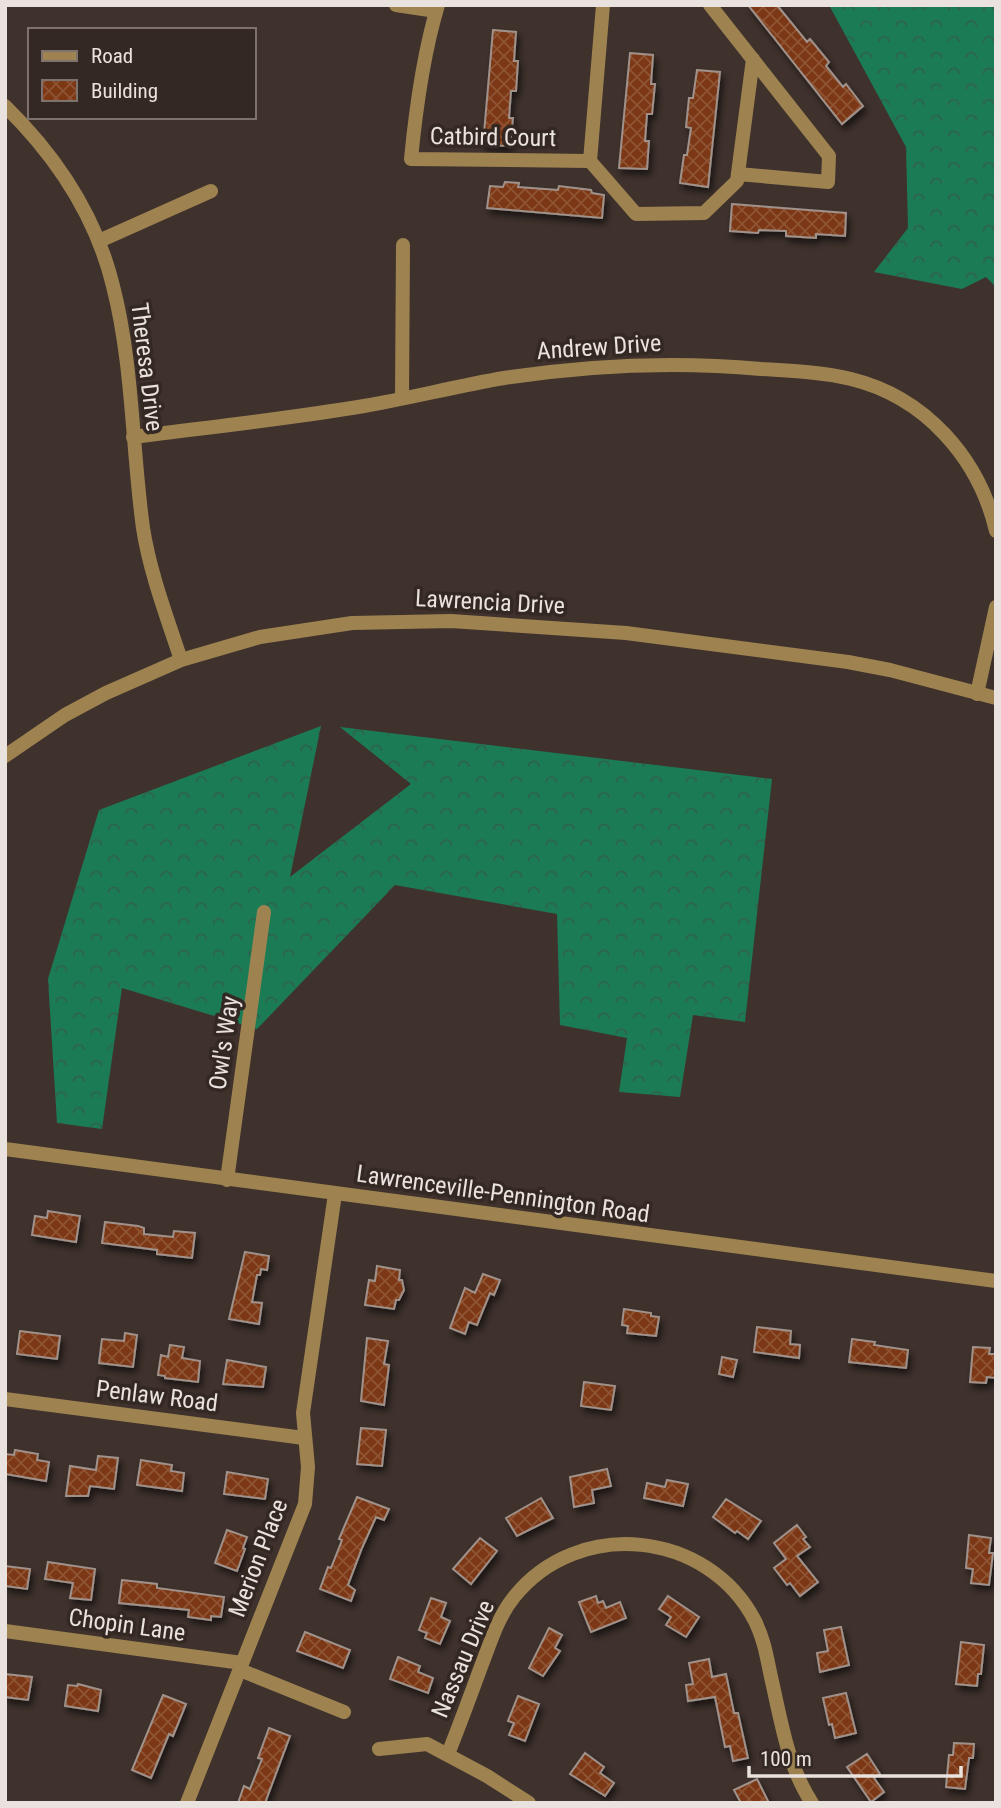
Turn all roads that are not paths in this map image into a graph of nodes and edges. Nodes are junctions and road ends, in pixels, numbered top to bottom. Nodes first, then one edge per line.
1 (396, 5) edge
2 (603, 5) edge
3 (710, 5) edge
4 (437, 8) edge
5 (752, 59) junction
6 (5, 106) edge
7 (590, 161) junction
8 (738, 174) junction
9 (211, 191) dead end
10 (99, 241) junction
11 (403, 245) dead end
12 (402, 398) junction
13 (133, 437) junction
14 (996, 531) edge
15 (996, 607) edge
16 (181, 660) junction
17 (977, 694) junction
18 (996, 698) edge
19 (8, 748) edge
20 (264, 912) dead end
21 (5, 1149) edge
22 (227, 1180) junction
23 (335, 1194) junction
24 (996, 1282) edge
25 (5, 1399) edge
26 (304, 1438) junction
27 (5, 1631) edge
28 (241, 1667) junction
29 (344, 1713) dead end
30 (379, 1749) dead end
31 (448, 1754) junction
32 (187, 1803) edge
33 (529, 1803) edge
34 (812, 1803) edge

1 - 4 street
2 - 7 street
3 - 5 street
4 - 7 street, Catbird Court
5 - 8 street
5 - 8 street
6 - 10 street, Theresa Drive
7 - 8 street
9 - 10 street
10 - 13 street, Theresa Drive
11 - 12 street
12 - 13 street, Andrew Drive
12 - 14 street, Andrew Drive
13 - 16 street, Theresa Drive
15 - 17 street
16 - 17 street, Lawrencia Drive
16 - 19 street, Lawrencia Drive
17 - 18 street, Lawrencia Drive
20 - 22 street, Owl's Way
21 - 22 street, Lawrenceville-Pennington Road
22 - 23 street, Lawrenceville-Pennington Road
23 - 24 street, Lawrenceville-Pennington Road
23 - 26 street, Merion Place
25 - 26 street, Penlaw Road
26 - 28 street, Merion Place
27 - 28 street, Chopin Lane
28 - 29 street, Chopin Lane
28 - 32 street, Merion Place
30 - 31 street
31 - 33 street
31 - 34 street, Nassau Drive

